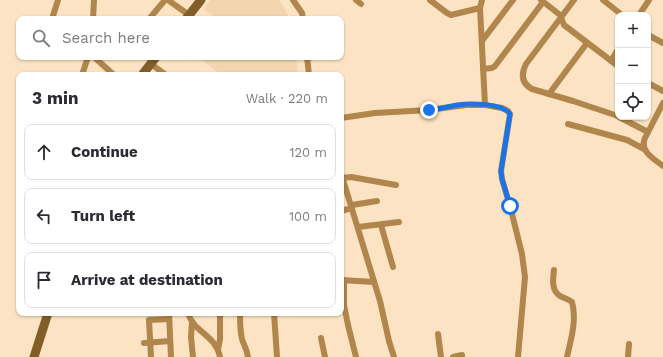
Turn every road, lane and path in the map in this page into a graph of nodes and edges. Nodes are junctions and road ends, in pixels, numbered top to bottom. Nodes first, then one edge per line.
1 (58, 0) edge
2 (94, 0) edge
3 (165, 0) edge
4 (168, 0) edge
5 (200, 0) edge
6 (293, 0) edge
7 (430, 0) edge
8 (482, 0) edge
9 (513, 0) edge
10 (574, 0) edge
11 (603, 0) edge
12 (649, 0) edge
13 (542, 1) edge
14 (480, 8) junction
15 (618, 12) edge
16 (642, 12) edge
17 (53, 16) edge
18 (94, 16) edge
19 (152, 16) edge
20 (186, 16) edge
21 (188, 16) edge
22 (302, 16) edge
23 (561, 17) junction
24 (651, 37) edge
25 (482, 41) junction
26 (587, 43) junction
27 (663, 43) edge
28 (615, 54) edge
29 (88, 60) edge
30 (93, 60) edge
31 (154, 60) edge
32 (307, 60) edge
33 (611, 61) junction
34 (615, 64) edge
35 (483, 69) junction
36 (83, 72) edge
37 (110, 72) edge
38 (144, 72) edge
39 (164, 72) edge
40 (309, 72) edge
41 (650, 84) edge
42 (663, 91) edge
43 (549, 94) junction
44 (663, 103) edge
45 (485, 105) junction
46 (615, 115) edge
47 (344, 118) edge
48 (625, 120) edge
49 (568, 124) dead end
50 (648, 132) junction
51 (644, 149) junction
52 (663, 166) edge
53 (344, 180) edge
54 (344, 183) edge
55 (396, 185) dead end
56 (377, 201) dead end
57 (352, 207) junction
58 (344, 210) edge
59 (399, 222) dead end
60 (381, 224) junction
61 (358, 227) junction
62 (393, 267) dead end
63 (554, 270) dead end
64 (344, 280) edge
65 (374, 282) junction
66 (344, 305) edge
67 (47, 316) edge
68 (154, 316) edge
69 (169, 316) edge
70 (189, 316) edge
71 (220, 316) edge
72 (240, 316) edge
73 (274, 316) edge
74 (155, 320) junction
75 (192, 322) junction
76 (438, 334) dead end
77 (321, 338) dead end
78 (170, 341) junction
79 (147, 343) junction
80 (629, 344) dead end
81 (218, 350) junction
82 (462, 355) dead end
83 (34, 357) edge
84 (151, 357) edge
85 (171, 357) edge
86 (193, 357) edge
87 (220, 357) edge
88 (248, 357) edge
89 (277, 357) edge
90 (325, 357) edge
91 (356, 357) edge
92 (394, 357) edge
93 (441, 357) edge
94 (453, 357) edge
95 (518, 357) edge
96 (567, 357) edge
97 (628, 357) edge

1 - 17 street
2 - 18 street
3 - 19 street
4 - 20 street
5 - 21 street
6 - 22 street
7 - 14 street
8 - 14 street
9 - 25 street
10 - 23 street
11 - 15 street
12 - 16 street
13 - 23 street
13 - 35 street
14 - 25 street
23 - 26 street
23 - 43 street
24 - 27 street
25 - 35 street
26 - 33 street
26 - 43 street
28 - 33 street
29 - 36 street
30 - 37 street
31 - 38 street
31 - 39 street
32 - 40 street
33 - 34 street
35 - 45 street
41 - 42 street
43 - 46 street
44 - 50 street
45 - 47 street
45 - 95 street
48 - 50 street
49 - 51 street
50 - 51 street
51 - 52 street
53 - 55 street
54 - 57 street
56 - 57 street
57 - 58 street
57 - 61 street
59 - 60 street
60 - 61 street
60 - 62 street
61 - 65 street
63 - 96 street
64 - 65 street
65 - 92 street
66 - 91 street
67 - 83 street
68 - 74 street
69 - 74 street
69 - 78 street
70 - 75 street
71 - 81 street
72 - 88 street
73 - 89 street
74 - 79 street
75 - 81 street
75 - 86 street
76 - 93 street
77 - 90 street
78 - 79 street
78 - 85 street
79 - 84 street
80 - 97 street
81 - 87 street
82 - 94 street

